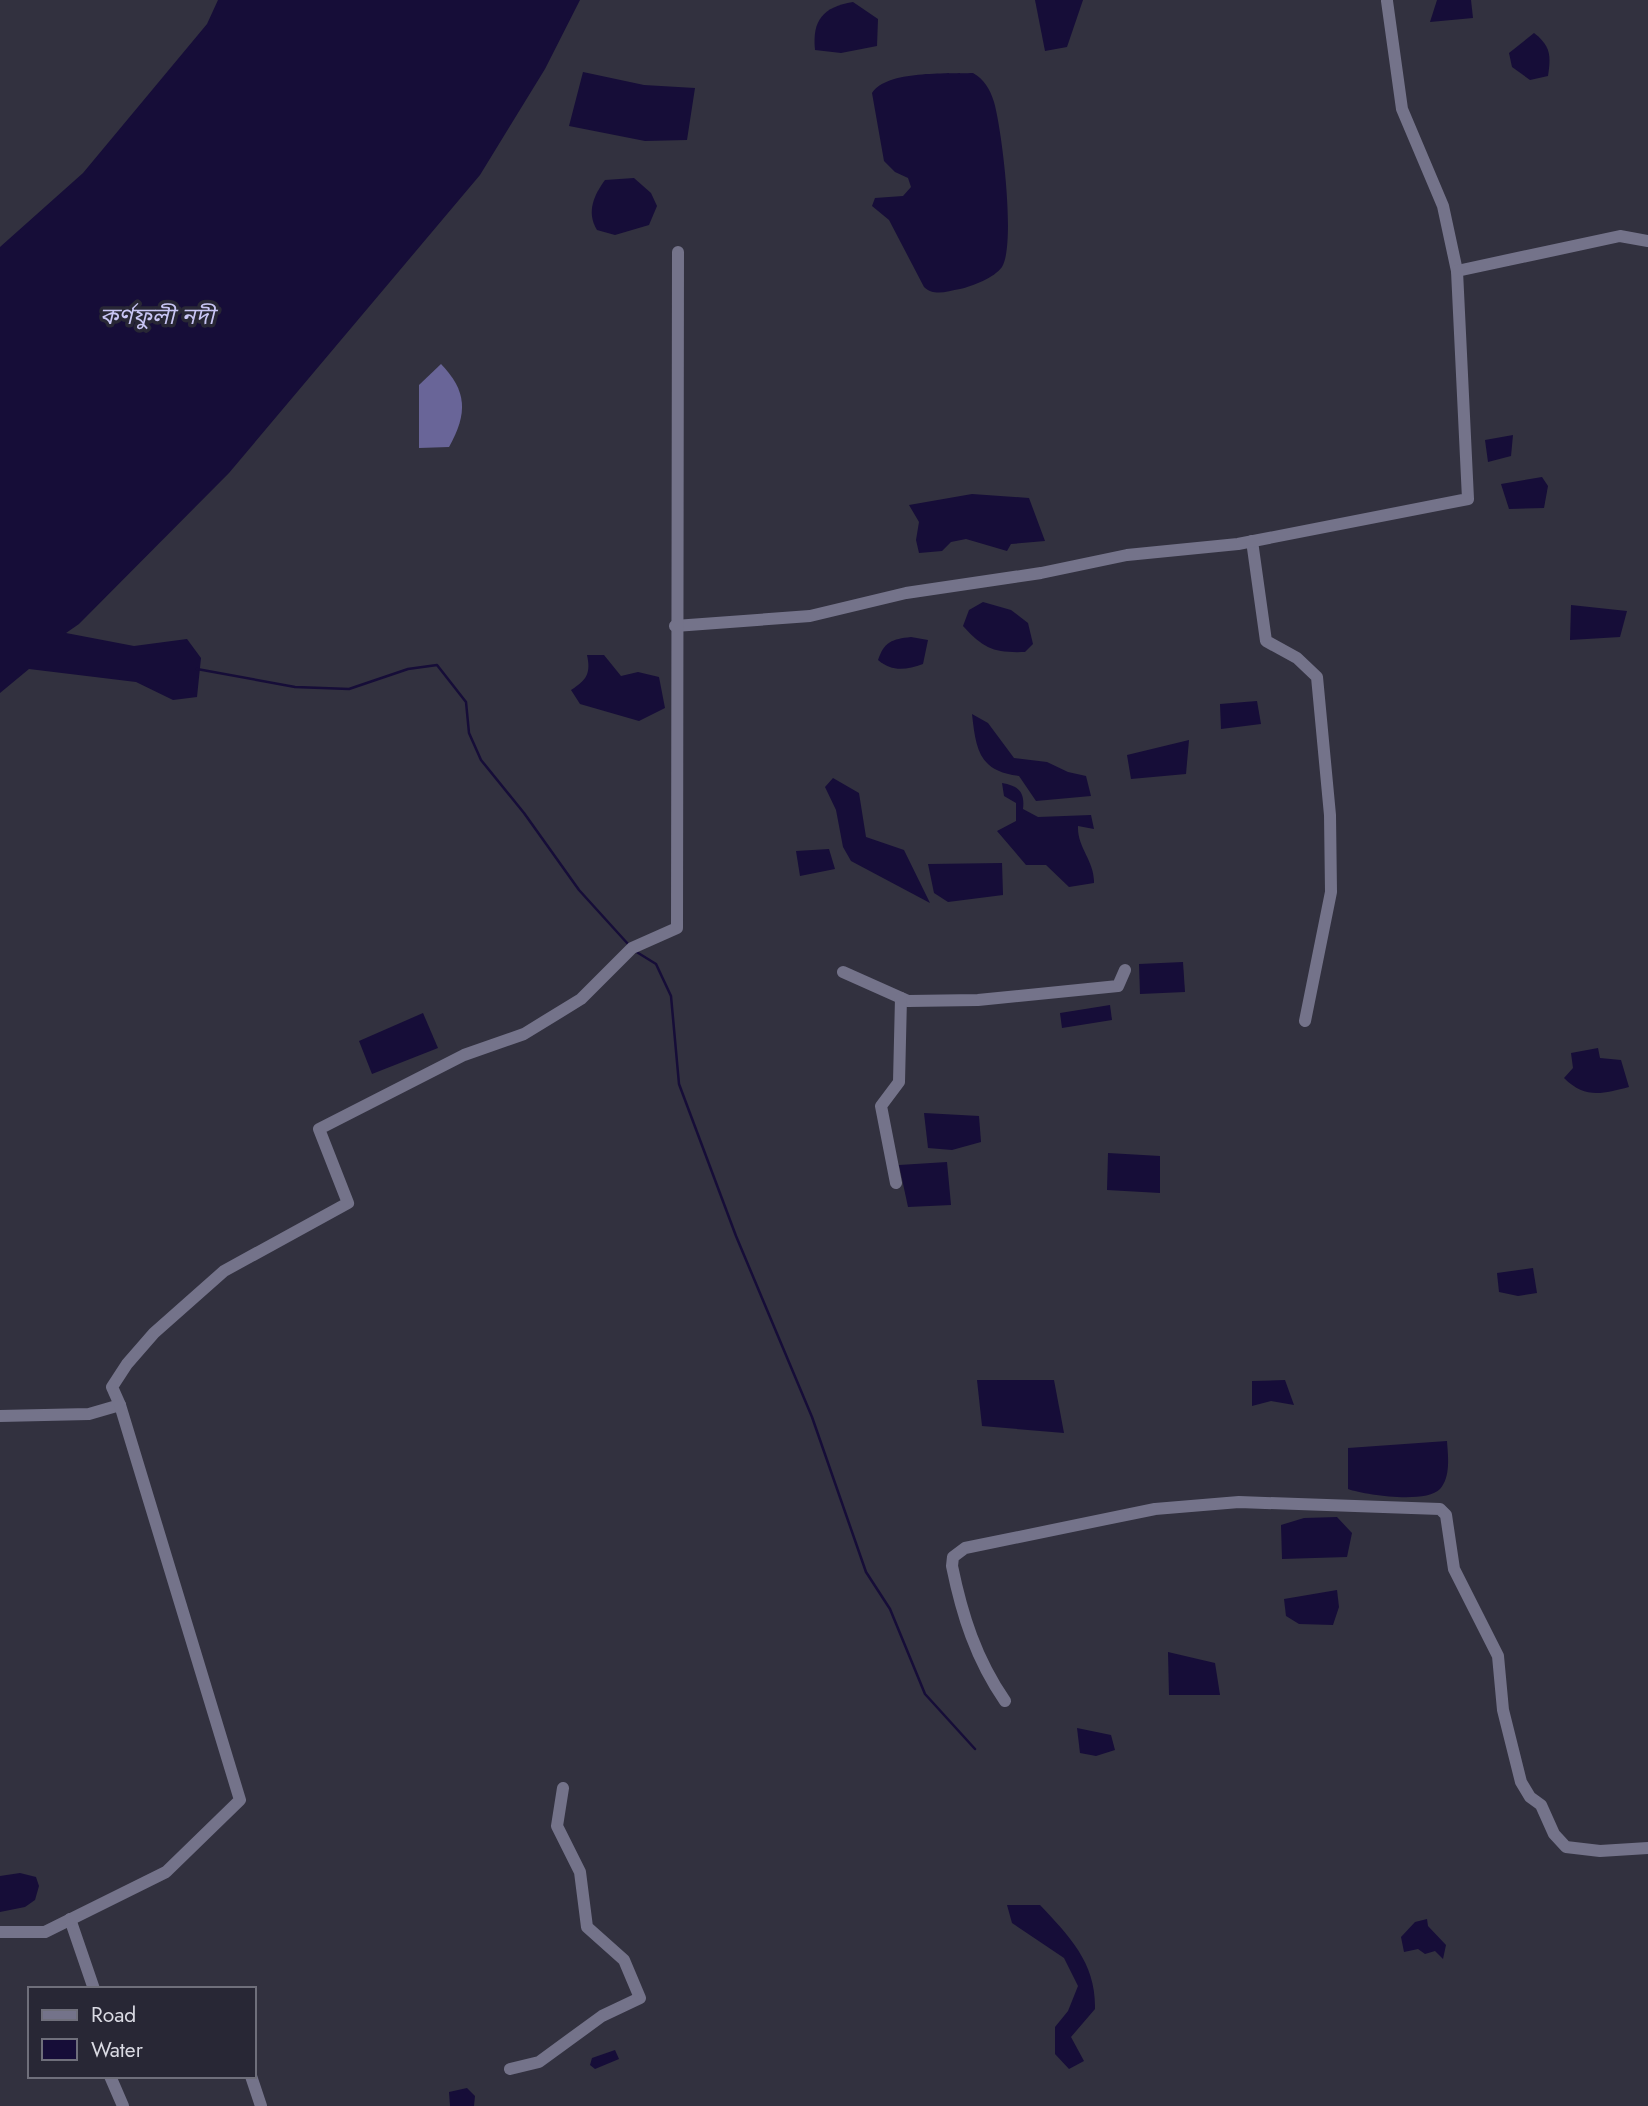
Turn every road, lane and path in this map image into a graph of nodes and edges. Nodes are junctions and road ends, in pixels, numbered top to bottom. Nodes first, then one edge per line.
1 (1387, 1) edge
2 (1648, 241) edge
3 (678, 252) dead end
4 (1457, 271) junction
5 (1252, 541) junction
6 (675, 626) junction
7 (1125, 970) dead end
8 (843, 972) dead end
9 (901, 998) junction
10 (1305, 1021) dead end
11 (896, 1183) dead end
12 (120, 1405) junction
13 (0, 1416) edge
14 (1005, 1701) dead end
15 (563, 1788) dead end
16 (1648, 1848) edge
17 (70, 1919) junction
18 (0, 1932) edge
19 (93, 1987) edge
20 (510, 2069) dead end
21 (111, 2078) edge
22 (252, 2078) edge
23 (123, 2106) edge
24 (261, 2106) edge

1 - 4 street
2 - 4 street
3 - 6 street
4 - 5 street
5 - 6 street
5 - 10 street
6 - 12 street
7 - 9 street
8 - 9 street
9 - 11 street
12 - 13 street
12 - 17 street
14 - 16 street
15 - 20 street
17 - 18 street
17 - 19 street
21 - 23 street
22 - 24 street

